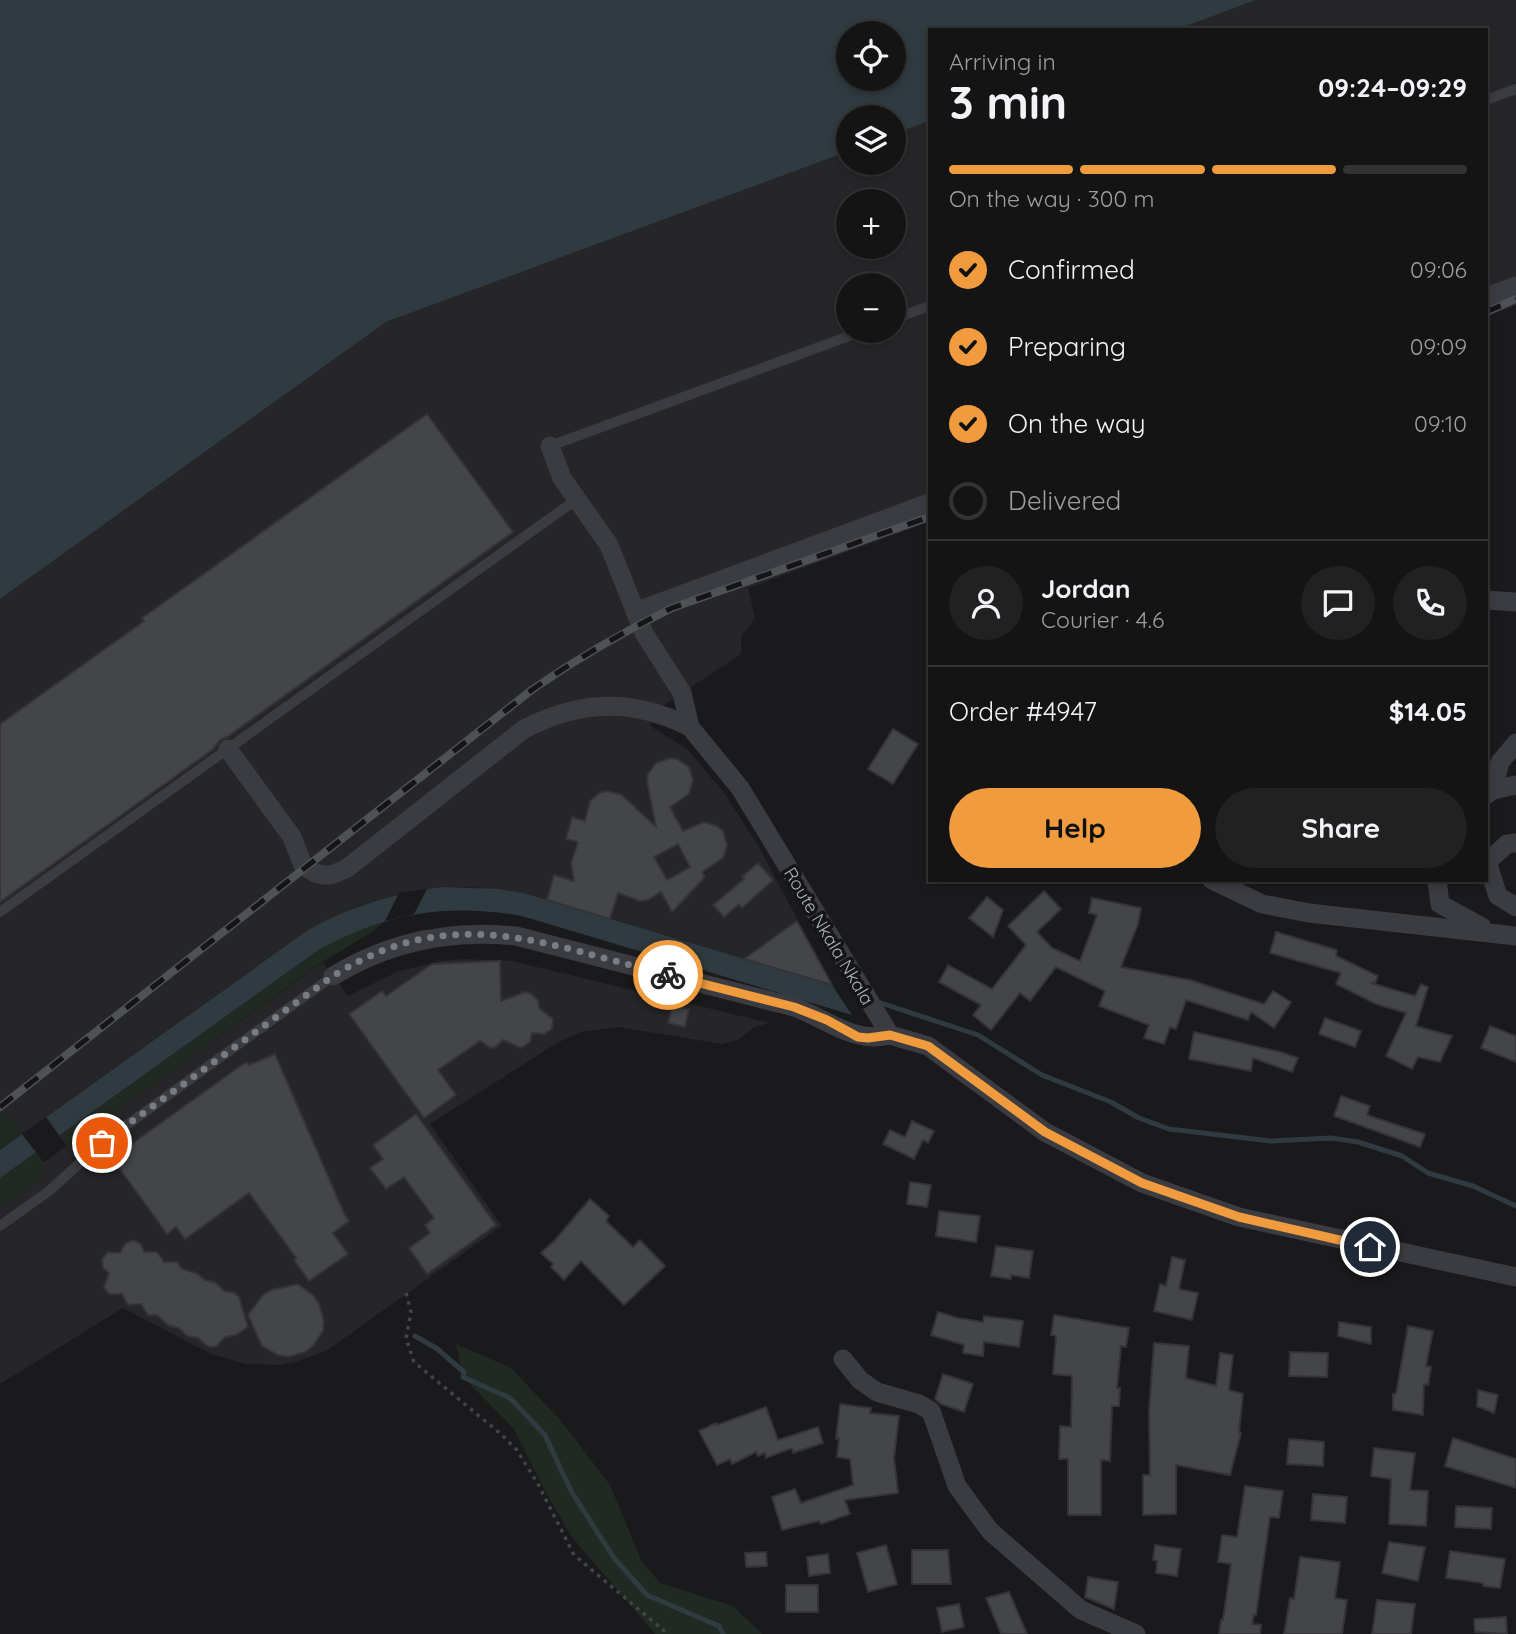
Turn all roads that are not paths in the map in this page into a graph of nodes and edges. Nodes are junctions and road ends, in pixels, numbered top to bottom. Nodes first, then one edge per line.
1 (1516, 89) edge
2 (1488, 99) edge
3 (1516, 285) edge
4 (1488, 296) edge
5 (928, 306) edge
6 (906, 315) edge
7 (836, 341) edge
8 (550, 446) joint
9 (577, 499) junction
10 (928, 503) edge
11 (1488, 600) edge
12 (1516, 602) edge
13 (635, 612) junction
14 (690, 727) junction
15 (1516, 743) edge
16 (228, 748) junction
17 (1516, 785) edge
18 (1489, 793) edge
19 (1516, 843) edge
20 (1488, 861) edge
21 (1488, 865) edge
22 (1216, 882) edge
23 (1437, 882) edge
24 (1516, 907) edge
25 (0, 912) edge
26 (1492, 933) junction
27 (1516, 936) edge
28 (333, 976) joint
29 (890, 1035) junction
30 (0, 1226) edge
31 (1516, 1277) edge
32 (843, 1359) dead end
33 (1136, 1634) edge

1 - 2 lane
3 - 4 street
5 - 6 lane
7 - 8 lane
8 - 9 street
9 - 13 street
9 - 16 lane
10 - 13 street
11 - 12 street
13 - 14 street
14 - 16 street
14 - 29 street, Route Nkala Nkala
15 - 18 street
16 - 25 lane
17 - 18 street
19 - 20 street
21 - 24 street
22 - 26 street
23 - 26 street
26 - 27 street
28 - 29 street
28 - 30 lane
29 - 31 street
32 - 33 street

